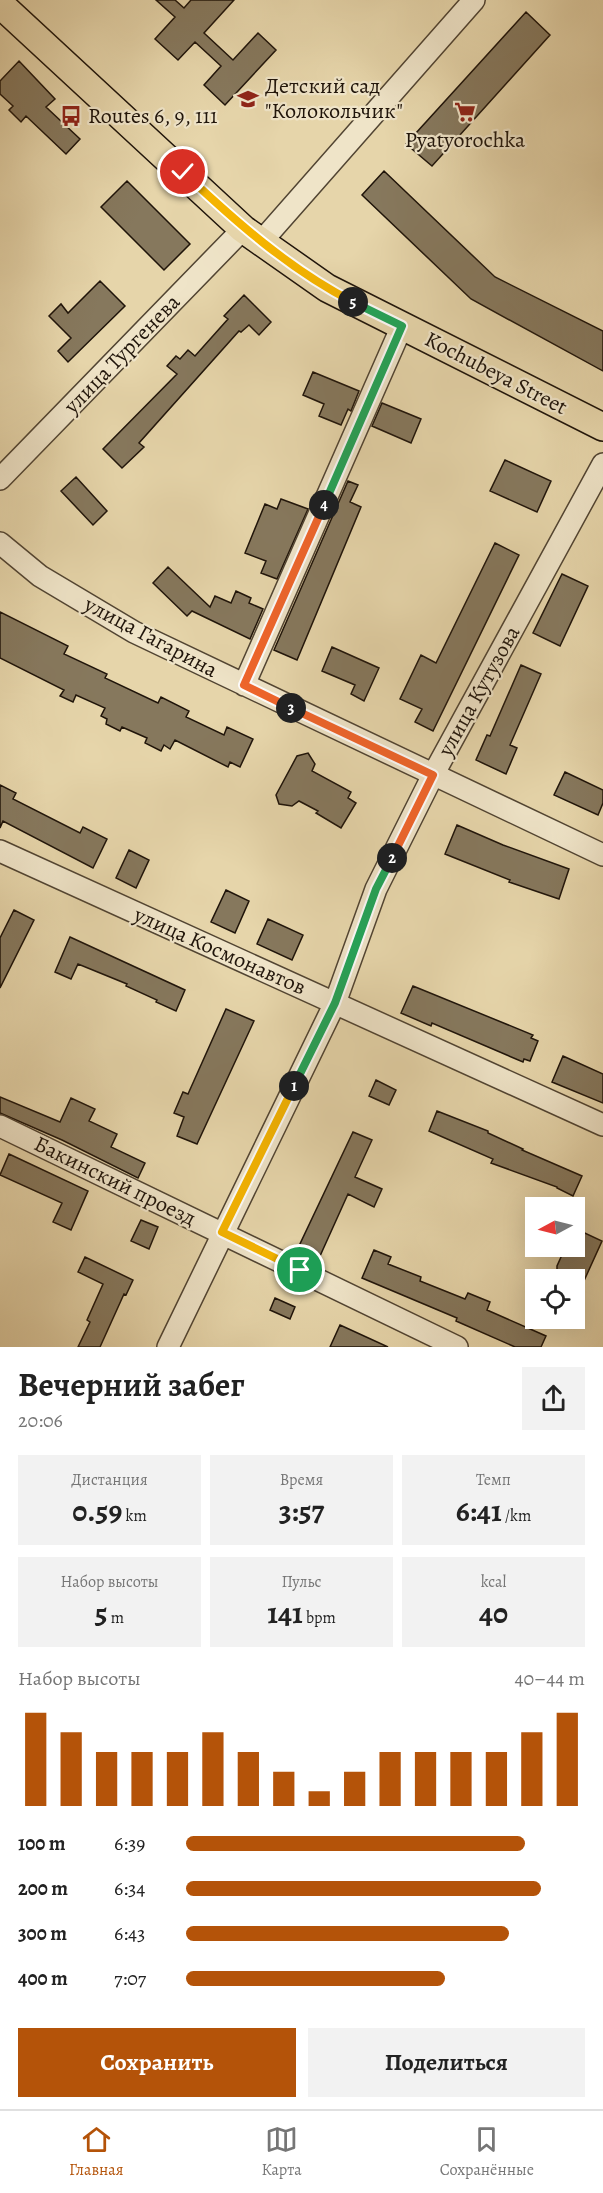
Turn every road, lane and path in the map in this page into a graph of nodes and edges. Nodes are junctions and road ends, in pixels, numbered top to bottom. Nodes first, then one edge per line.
1 (474, 0) edge
2 (0, 4) edge
3 (252, 236) junction
4 (402, 326) junction
5 (603, 427) edge
6 (603, 464) edge
7 (0, 479) edge
8 (0, 543) edge
9 (244, 685) junction
10 (433, 775) junction
11 (603, 854) edge
12 (2, 857) edge
13 (335, 1003) junction
14 (603, 1125) edge
15 (0, 1126) edge
16 (222, 1232) junction
17 (168, 1347) edge
18 (457, 1347) edge

1 - 3 street, улица Тургенева
2 - 3 main road, Kochubeya Street
3 - 4 main road, Kochubeya Street
3 - 7 street, улица Тургенева
4 - 5 main road, Kochubeya Street
4 - 9 street
6 - 10 street, улица Кутузова
8 - 9 street, улица Гагарина
9 - 10 street, улица Гагарина
10 - 11 street, улица Гагарина
10 - 13 street, улица Кутузова
12 - 13 street, улица Космонавтов
13 - 14 street, улица Космонавтов
13 - 16 street, улица Кутузова
15 - 16 street, Бакинский проезд
16 - 17 street, улица Кутузова
16 - 18 street, Бакинский проезд

